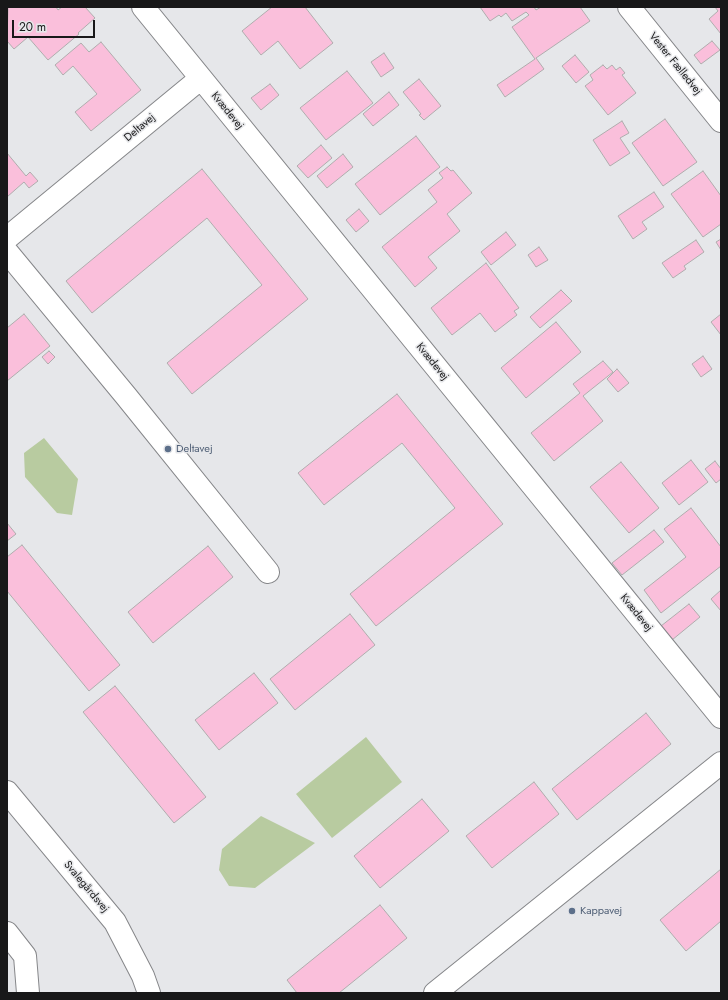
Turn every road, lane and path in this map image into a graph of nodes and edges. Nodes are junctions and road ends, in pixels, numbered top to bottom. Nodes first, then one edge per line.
1 (143, 7) edge
2 (629, 7) edge
3 (200, 78) junction
4 (721, 121) edge
5 (7, 238) edge
6 (7, 252) edge
7 (268, 572) dead end
8 (721, 717) edge
9 (721, 763) edge
10 (7, 792) edge
11 (7, 933) edge
12 (28, 993) edge
13 (149, 993) edge
14 (435, 993) edge

1 - 3 street, Kvædevej
2 - 4 street, Vester Fælledvej
3 - 5 street, Deltavej
3 - 8 street, Kvædevej
6 - 7 street
9 - 14 street
10 - 13 street, Svalegårdsvej
11 - 12 street

